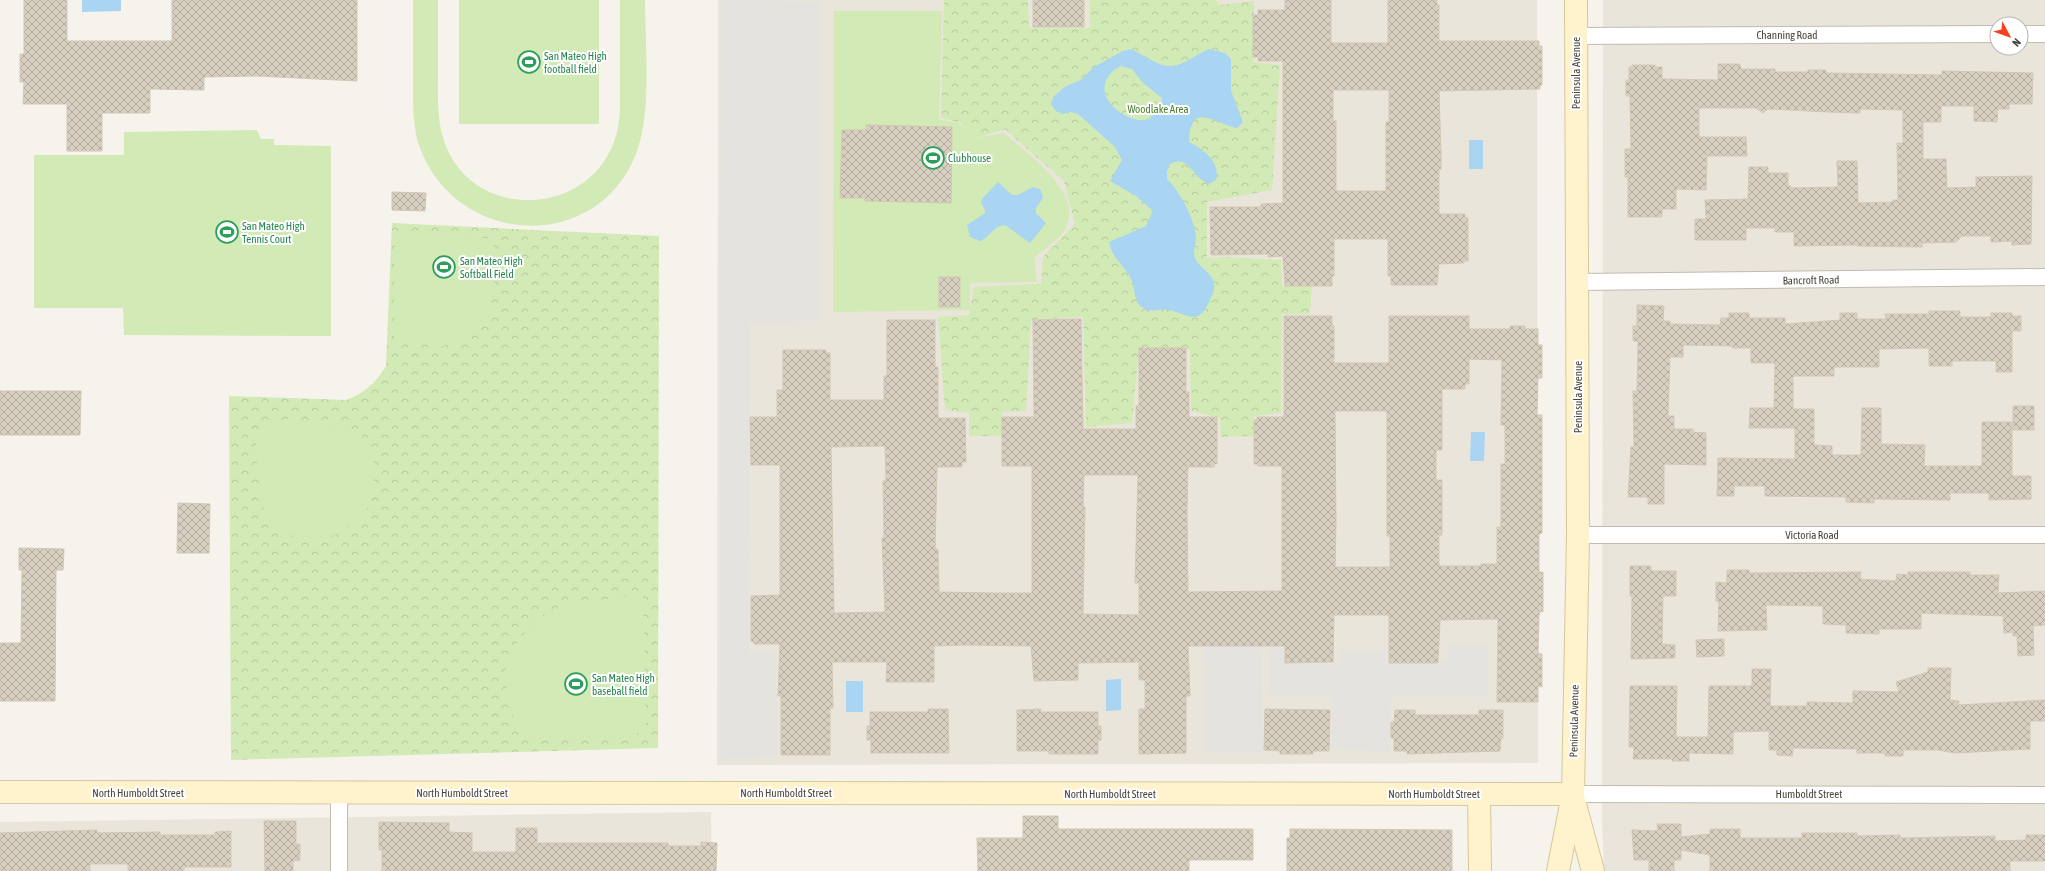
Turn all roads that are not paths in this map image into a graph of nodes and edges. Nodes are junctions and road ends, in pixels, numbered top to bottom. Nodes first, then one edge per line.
1 (1576, 0) edge
2 (1989, 34) edge
3 (2029, 34) edge
4 (2045, 34) edge
5 (1576, 36) junction
6 (2045, 277) edge
7 (1577, 282) junction
8 (1578, 535) junction
9 (2045, 535) edge
10 (0, 792) edge
11 (339, 793) junction
12 (1573, 794) junction
13 (1479, 795) junction
14 (2045, 795) edge
15 (339, 871) edge
16 (1480, 871) edge
17 (1558, 871) edge
18 (1593, 871) edge

1 - 5 street, Peninsula Avenue
2 - 5 street, Channing Road
3 - 4 street
5 - 7 street, Peninsula Avenue
6 - 7 street, Bancroft Road
7 - 8 street, Peninsula Avenue
8 - 9 street, Victoria Road
8 - 12 street, Peninsula Avenue
10 - 11 street, North Humboldt Street
11 - 13 street, North Humboldt Street
11 - 15 street
12 - 13 street, North Humboldt Street
12 - 14 street, Humboldt Street
12 - 17 street, Peninsula Avenue
12 - 18 street, Peninsula Avenue
13 - 16 street

